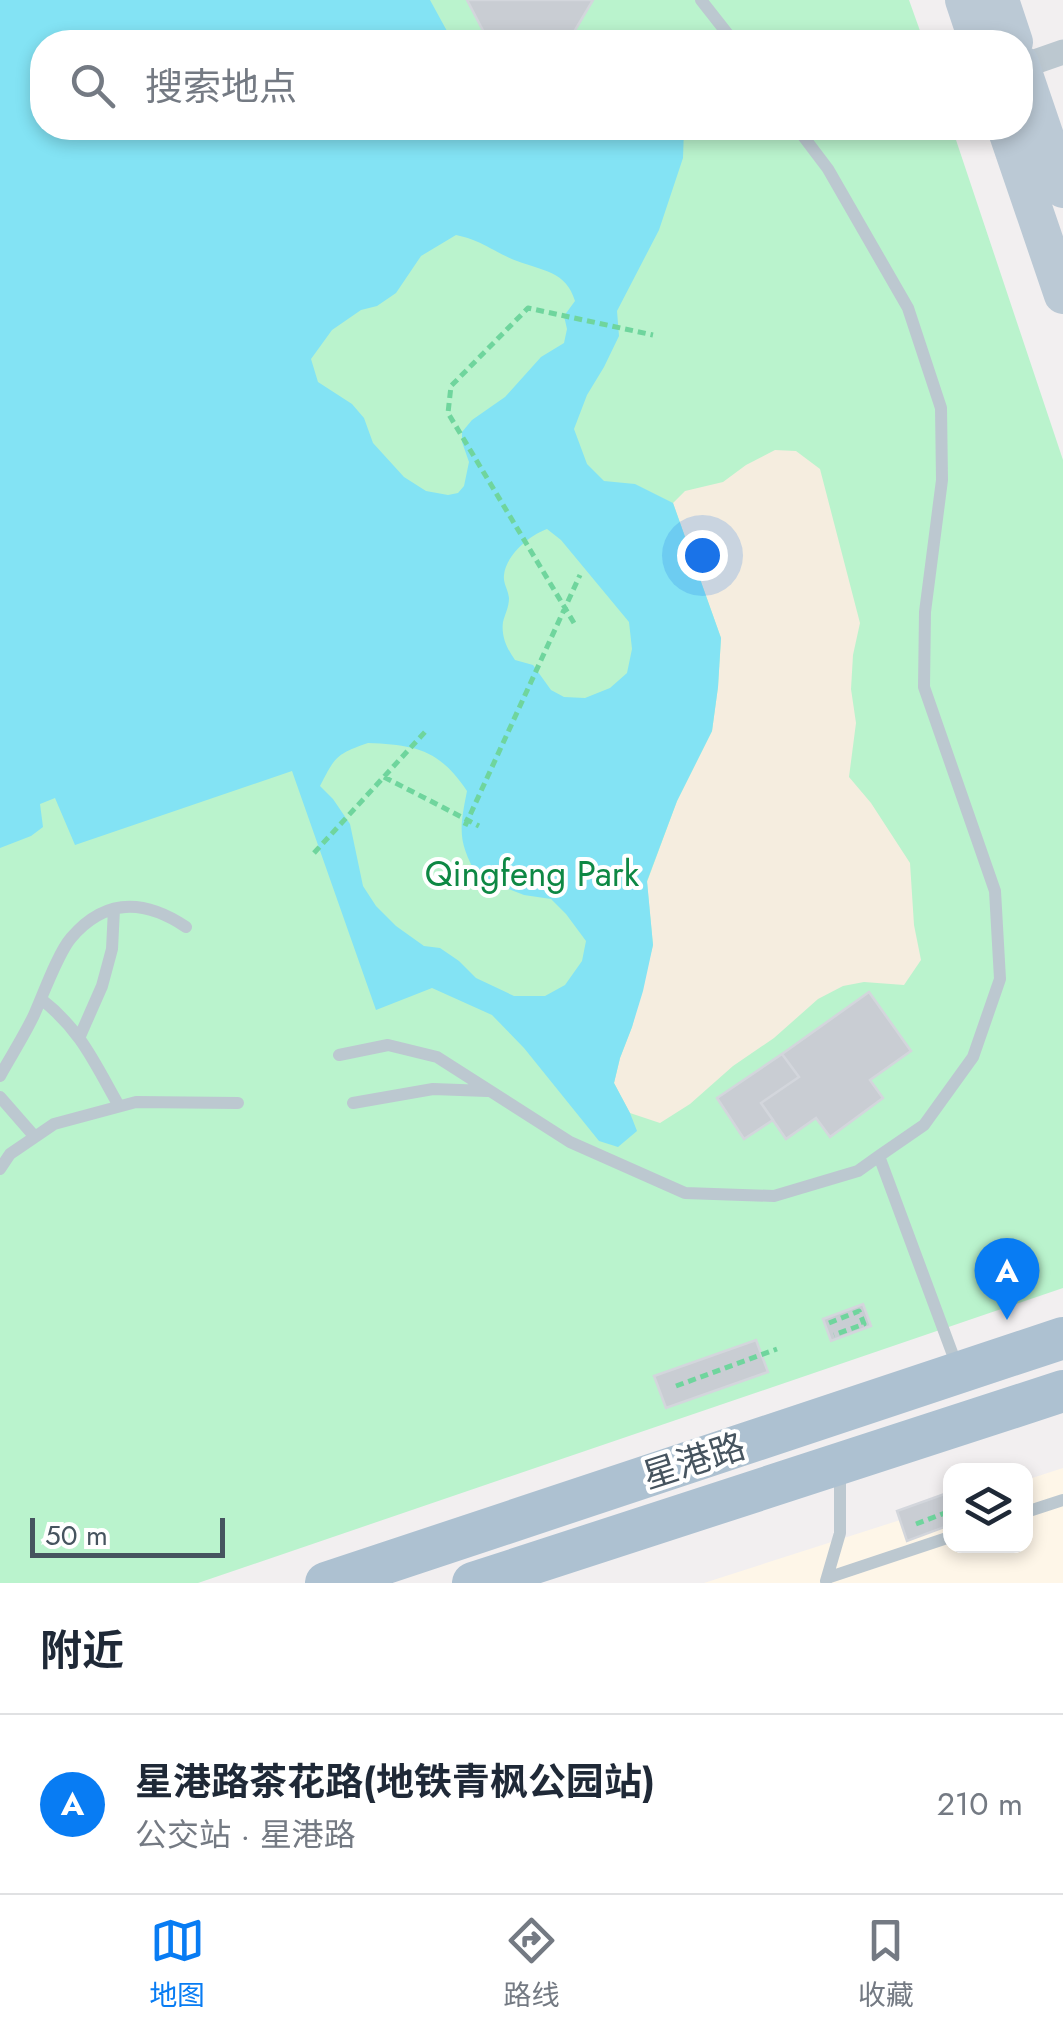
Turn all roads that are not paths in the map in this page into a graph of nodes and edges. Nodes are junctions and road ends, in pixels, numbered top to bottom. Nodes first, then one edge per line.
1 (701, 0) edge
2 (964, 0) edge
3 (1000, 0) edge
4 (725, 30) edge
5 (974, 30) edge
6 (1010, 30) edge
7 (1063, 52) edge
8 (1033, 62) edge
9 (1033, 101) edge
10 (806, 140) edge
11 (1010, 140) edge
12 (1063, 188) edge
13 (1063, 296) edge
14 (114, 909) junction
15 (186, 927) dead end
16 (41, 1000) junction
17 (80, 1036) junction
18 (339, 1055) dead end
19 (0, 1076) edge
20 (489, 1091) junction
21 (0, 1097) edge
22 (238, 1103) dead end
23 (353, 1103) dead end
24 (119, 1106) junction
25 (34, 1138) junction
26 (879, 1156) junction
27 (0, 1170) edge
28 (1063, 1338) edge
29 (960, 1373) junction
30 (1063, 1392) edge
31 (840, 1464) junction
32 (1063, 1500) edge
33 (1033, 1510) edge
34 (943, 1539) edge
35 (826, 1580) edge
36 (326, 1583) edge
37 (473, 1583) edge

1 - 4 lane
2 - 5 main road
3 - 6 main road
7 - 8 street
9 - 12 main road
10 - 26 lane
11 - 13 main road
14 - 15 lane
14 - 16 lane
14 - 17 lane
16 - 17 lane
16 - 19 lane
17 - 24 lane
18 - 20 lane
20 - 23 lane
20 - 26 lane
21 - 25 lane
22 - 24 lane
24 - 25 lane
25 - 27 lane
26 - 29 lane
28 - 29 main road, 星港路
29 - 36 main road, 星港路
30 - 31 main road, 星港路
31 - 35 lane
31 - 37 main road, 星港路
32 - 33 lane
34 - 35 lane

